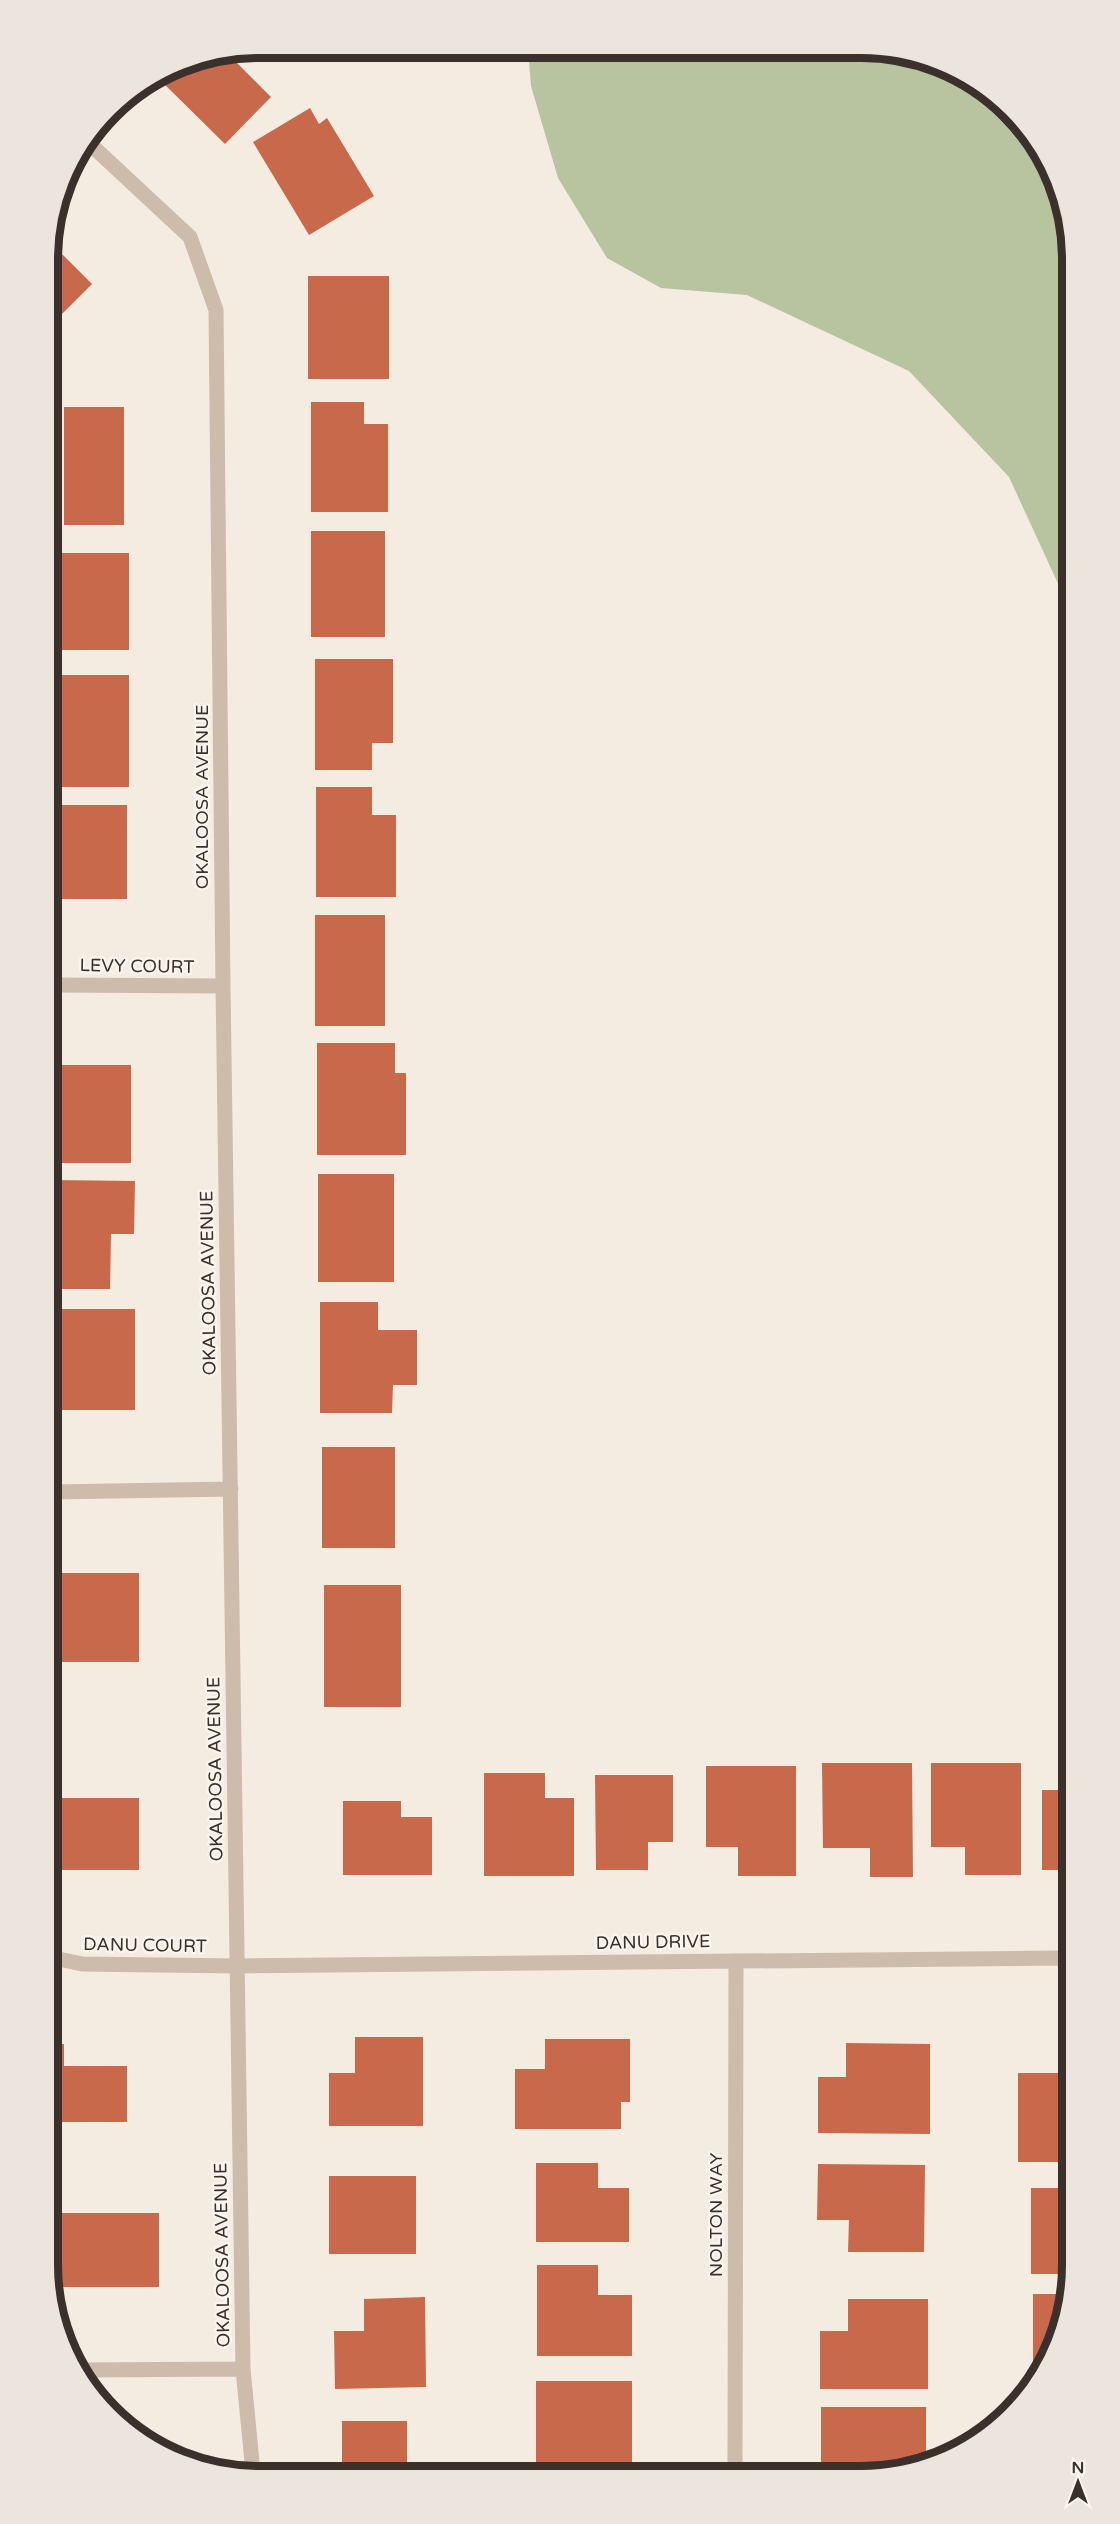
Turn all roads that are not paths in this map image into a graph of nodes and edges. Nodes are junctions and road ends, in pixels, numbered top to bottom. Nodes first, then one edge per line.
1 (93, 147) edge
2 (59, 985) edge
3 (223, 986) junction
4 (231, 1488) junction
5 (58, 1492) edge
6 (1061, 1958) edge
7 (58, 1959) edge
8 (736, 1961) junction
9 (236, 1966) junction
10 (243, 2369) junction
11 (88, 2370) edge
12 (252, 2465) edge
13 (735, 2466) edge

1 - 3 street, OKALOOSA AVENUE
2 - 3 street, LEVY COURT
3 - 4 street, OKALOOSA AVENUE
4 - 5 street
4 - 9 street, OKALOOSA AVENUE
6 - 8 street, DANU DRIVE
7 - 9 street, DANU COURT
8 - 9 street, DANU DRIVE
8 - 13 street, NOLTON WAY
9 - 10 street, OKALOOSA AVENUE
10 - 11 street
10 - 12 street, OKALOOSA AVENUE

